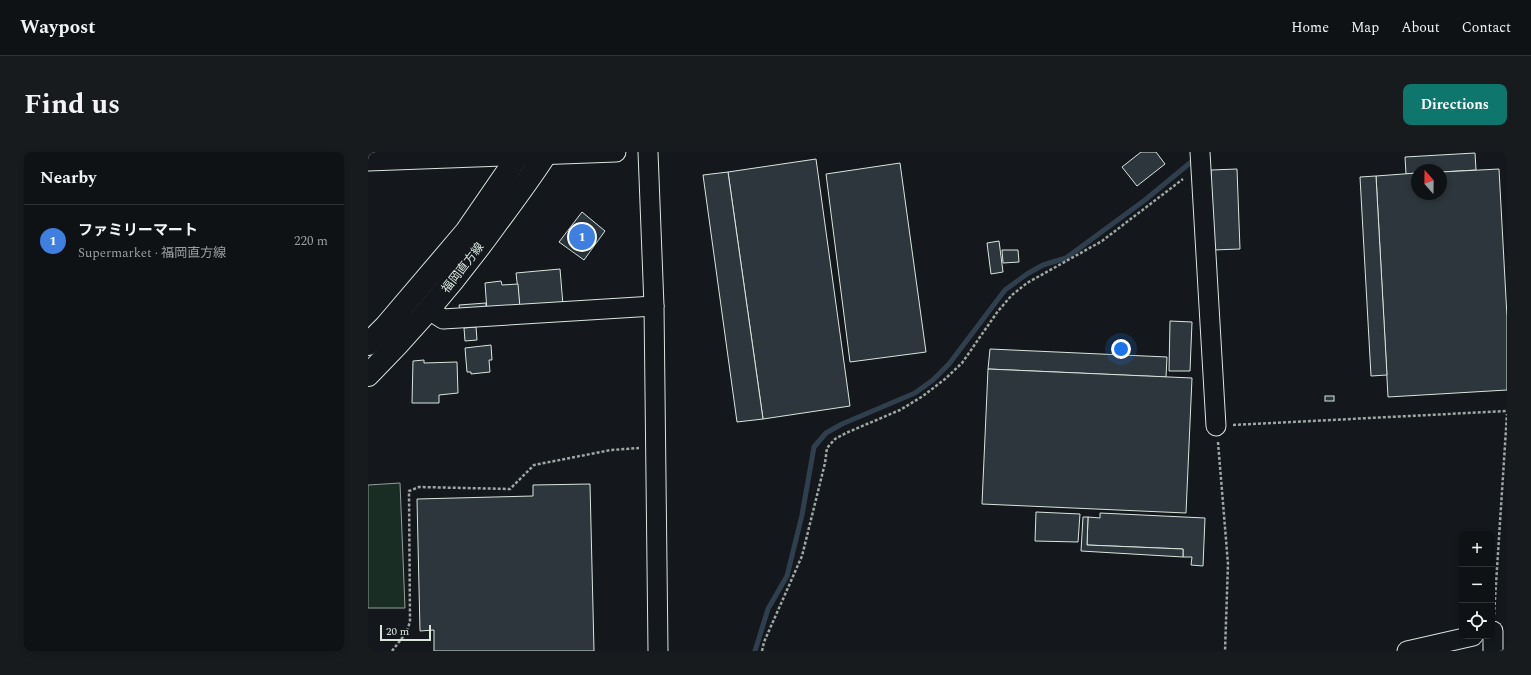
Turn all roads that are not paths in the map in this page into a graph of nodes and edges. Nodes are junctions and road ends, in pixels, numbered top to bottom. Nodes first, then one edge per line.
1 (616, 152) edge
2 (648, 152) edge
3 (546, 153) edge
4 (519, 154) edge
5 (1201, 159) edge
6 (368, 161) edge
7 (654, 306) junction
8 (429, 310) junction
9 (377, 327) edge
10 (368, 344) edge
11 (368, 375) edge
12 (1216, 426) road end
13 (1497, 630) edge
14 (1460, 639) edge
15 (658, 651) edge
16 (1407, 651) edge
17 (1493, 651) edge

1 - 3 street
2 - 7 street
3 - 4 street
3 - 8 main road, 福岡直方線
4 - 6 street
4 - 9 main road, 福岡直方線
5 - 12 street
7 - 8 street
7 - 15 street
8 - 11 main road, 福岡直方線
9 - 10 main road, 福岡直方線
13 - 17 street
14 - 16 street

